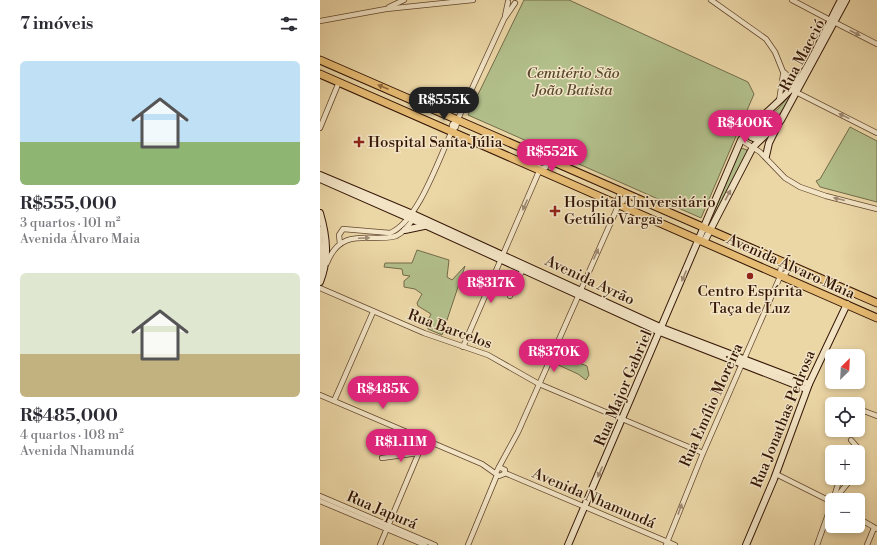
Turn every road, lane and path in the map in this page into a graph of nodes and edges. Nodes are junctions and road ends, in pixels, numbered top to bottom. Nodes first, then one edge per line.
1 (404, 0) edge
2 (473, 0) edge
3 (711, 0) edge
4 (792, 0) edge
5 (841, 0) edge
6 (846, 0) edge
7 (508, 1) edge
8 (516, 2) edge
9 (386, 9) junction
10 (504, 19) junction
11 (832, 21) junction
12 (320, 22) edge
13 (877, 44) edge
14 (320, 60) edge
15 (782, 70) junction
16 (320, 74) edge
17 (799, 79) junction
18 (339, 82) junction
19 (790, 89) junction
20 (797, 92) junction
21 (779, 102) junction
22 (458, 119) junction
23 (781, 120) junction
24 (751, 127) junction
25 (320, 128) edge
26 (452, 131) junction
27 (877, 133) edge
28 (762, 137) junction
29 (741, 140) junction
30 (753, 147) junction
31 (541, 156) junction
32 (766, 156) junction
33 (549, 160) junction
34 (540, 170) junction
35 (320, 175) edge
36 (320, 179) edge
37 (338, 185) junction
38 (624, 192) junction
39 (619, 204) junction
40 (877, 209) edge
41 (320, 213) edge
42 (412, 217) junction
43 (427, 226) junction
44 (707, 228) junction
45 (320, 229) edge
46 (405, 230) junction
47 (702, 241) junction
48 (340, 244) junction
49 (502, 257) junction
50 (782, 261) junction
51 (790, 265) junction
52 (325, 266) junction
53 (523, 270) junction
54 (781, 276) junction
55 (321, 280) edge
56 (320, 288) edge
57 (580, 292) junction
58 (510, 296) dead end
59 (877, 303) edge
60 (847, 304) junction
61 (373, 312) junction
62 (877, 318) edge
63 (661, 330) junction
64 (463, 347) junction
65 (744, 361) junction
66 (539, 384) junction
67 (807, 386) junction
68 (320, 392) edge
69 (320, 395) edge
70 (335, 400) junction
71 (865, 411) edge
72 (877, 416) edge
73 (622, 420) junction
74 (424, 439) junction
75 (851, 440) dead end
76 (855, 445) edge
77 (418, 453) junction
78 (702, 453) junction
79 (382, 458) dead end
80 (500, 472) junction
81 (776, 474) junction
82 (846, 485) edge
83 (840, 493) edge
84 (491, 494) junction
85 (320, 496) edge
86 (825, 497) edge
87 (320, 501) edge
88 (585, 507) junction
89 (865, 522) edge
90 (825, 523) edge
91 (387, 527) junction
92 (875, 528) edge
93 (667, 544) edge
94 (380, 545) edge
95 (425, 545) edge
96 (435, 545) edge
97 (468, 545) edge
98 (471, 545) edge
99 (568, 545) edge
100 (675, 545) edge
101 (746, 545) edge
102 (817, 545) edge
103 (867, 545) edge

1 - 9 street
2 - 9 street
3 - 15 street
4 - 11 street
5 - 11 main road, Rua Maceió
6 - 11 main road, Rua Maceió
7 - 8 street
7 - 10 street
8 - 10 street
9 - 12 street
10 - 22 street
11 -> 13 street
11 - 17 main road, Rua Maceió
11 - 20 main road, Rua Maceió
22 -> 14 main road
15 - 17 street
15 - 19 street
15 - 21 street
16 - 18 main road, Avenida Álvaro Maia
17 - 19 main road, Rua Maceió
18 - 25 street
18 - 26 main road, Avenida Álvaro Maia
19 - 20 street
19 - 21 main road, Rua Maceió
20 - 23 main road, Rua Maceió
27 -> 20 street
21 - 24 main road, Rua Maceió
22 - 26 street
22 - 31 main road
23 - 28 main road, Rua Maceió
23 - 32 main road
24 - 28 main road
24 - 29 main road, Rua Maceió
26 - 34 main road, Avenida Álvaro Maia
26 - 42 street
28 - 30 main road, Rua Maceió
29 - 30 street
29 - 44 main road, Rua Maceió
30 - 32 street
44 -> 30 main road, Rua Maceió
31 - 33 main road
31 - 34 street
40 -> 32 street
33 - 34 street
33 - 38 main road
34 - 39 main road, Avenida Álvaro Maia
34 -> 49 street
35 - 37 main road, Avenida Ayrão
36 - 37 main road, Avenida Ayrão
37 - 42 main road, Avenida Ayrão
38 - 39 street
38 - 44 main road
39 - 47 main road, Avenida Álvaro Maia
57 -> 39 street
41 - 52 main road
42 - 43 main road, Avenida Ayrão
42 - 46 street
42 - 48 street
42 - 49 main road, Avenida Ayrão
43 - 46 main road
43 - 49 main road, Avenida Ayrão
44 - 47 main road, Rua Maceió
44 - 50 main road
45 - 55 street
48 -> 46 street
47 - 54 main road, Avenida Álvaro Maia
47 -> 63 main road, Rua Major Gabriel
48 - 52 street
49 - 53 main road, Avenida Ayrão
49 - 57 main road, Avenida Ayrão
49 - 64 street
50 - 51 main road
50 - 54 street, Rua Emílio Moreira
51 - 54 street, Rua Emílio Moreira
51 - 59 main road
52 - 55 main road
53 - 57 main road, Avenida Ayrão
53 - 58 street
54 - 60 main road, Avenida Álvaro Maia
54 - 65 street, Rua Emílio Moreira
56 - 61 street, Rua Barcelos
57 - 63 main road, Avenida Ayrão
57 - 66 street
60 - 62 main road, Avenida Álvaro Maia
60 - 67 main road, Rua Jonathas Pedrosa
61 - 64 street, Rua Barcelos
61 - 70 street
63 - 65 main road, Avenida Ayrão
63 - 73 main road, Rua Major Gabriel
64 - 66 street, Rua Barcelos
65 - 67 main road, Avenida Ayrão
65 - 78 street, Rua Emílio Moreira
66 - 73 street, Rua Barcelos
66 - 80 street
67 - 81 main road, Rua Jonathas Pedrosa
68 - 70 street, Avenida Nhamundá
69 - 70 street, Avenida Nhamundá
70 - 74 street, Avenida Nhamundá
71 - 72 street
73 - 78 street, Rua Barcelos
73 -> 88 main road, Rua Major Gabriel
74 - 77 street
74 - 80 street, Avenida Nhamundá
75 - 76 street
77 - 79 street
77 - 91 street
93 -> 78 street, Rua Emílio Moreira
80 - 84 street
80 - 88 street, Avenida Nhamundá
81 - 86 street
81 - 101 main road, Rua Jonathas Pedrosa
82 - 83 street
84 - 97 street
84 - 98 street
85 - 91 street, Rua Japurá
87 - 91 street, Rua Japurá
88 - 93 street, Avenida Nhamundá
88 - 99 main road, Rua Major Gabriel
89 - 92 street
90 - 102 street
91 - 94 street
91 - 95 street, Rua Japurá
91 - 96 street, Rua Japurá
92 - 103 street
93 - 100 street, Avenida Nhamundá

